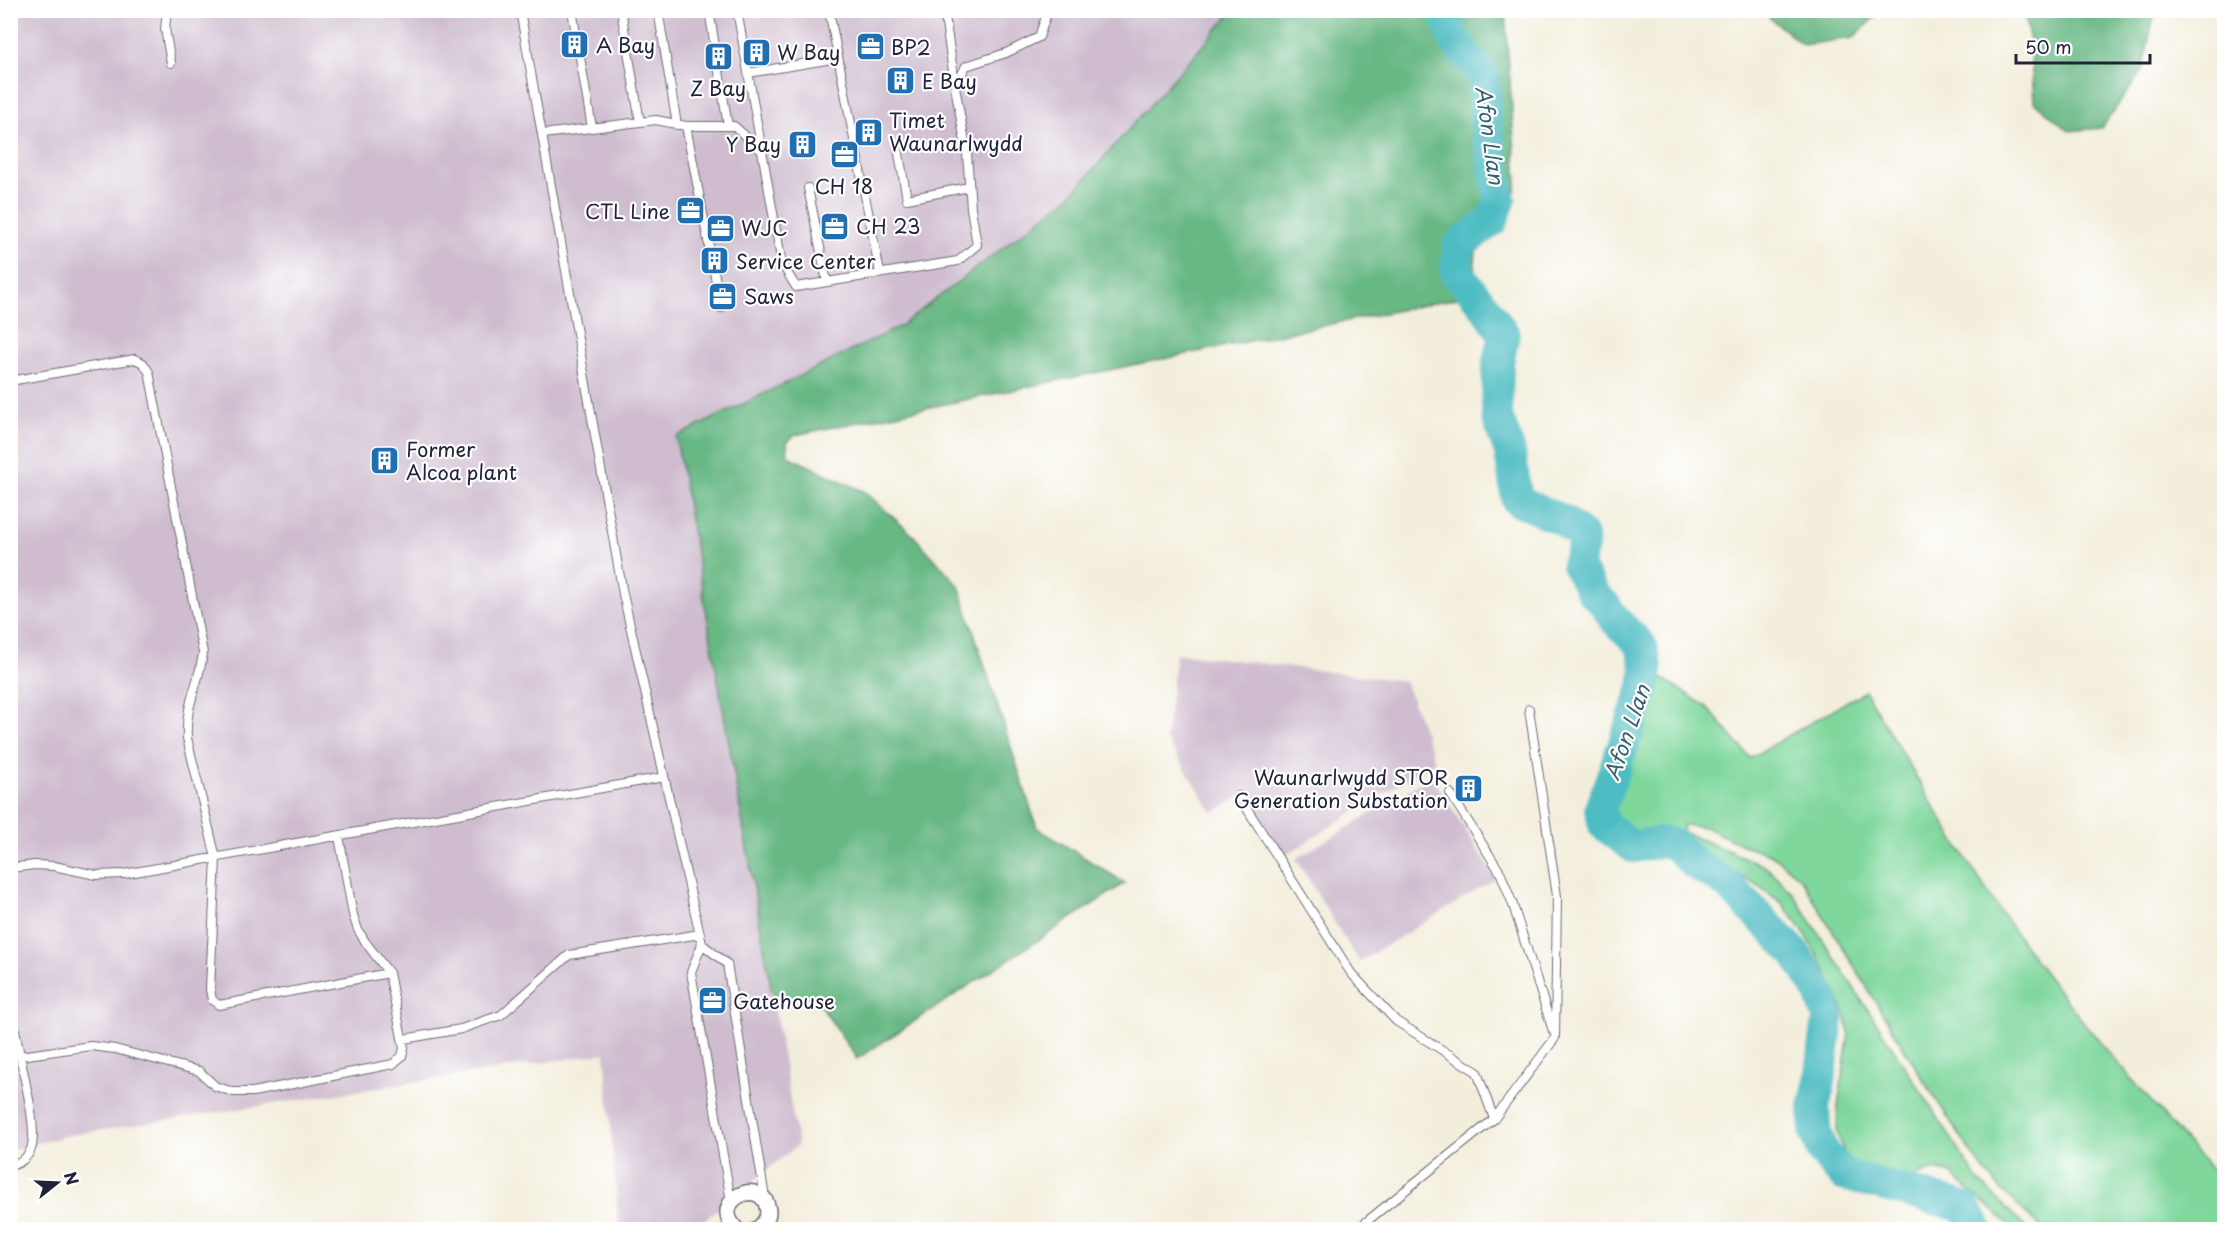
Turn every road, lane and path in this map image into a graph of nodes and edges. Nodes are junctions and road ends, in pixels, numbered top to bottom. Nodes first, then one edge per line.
1 (167, 10) edge
2 (520, 10) edge
3 (572, 10) edge
4 (621, 10) edge
5 (658, 10) edge
6 (709, 10) edge
7 (737, 10) edge
8 (829, 10) edge
9 (944, 10) edge
10 (1048, 10) edge
11 (838, 58) junction
12 (171, 63) dead end
13 (748, 74) junction
14 (955, 87) junction
15 (640, 122) junction
16 (682, 125) junction
17 (728, 126) junction
18 (592, 128) junction
19 (543, 134) junction
20 (898, 148) dead end
21 (762, 151) junction
22 (969, 187) junction
23 (808, 188) dead end
24 (880, 273) junction
25 (826, 282) junction
26 (721, 308) dead end
27 (10, 381) edge
28 (1529, 709) dead end
29 (664, 777) junction
30 (1450, 793) dead end
31 (1239, 796) dead end
32 (339, 836) junction
33 (216, 858) junction
34 (10, 868) edge
35 (700, 934) junction
36 (702, 944) junction
37 (389, 973) junction
38 (10, 1003) edge
39 (1555, 1038) junction
40 (404, 1039) junction
41 (20, 1056) junction
42 (1494, 1119) junction
43 (10, 1166) edge
44 (765, 1200) junction
45 (732, 1201) junction
46 (737, 1230) edge
47 (756, 1230) edge
48 (1356, 1230) edge

1 - 12 lane
2 - 19 lane
3 - 18 lane
4 - 15 lane
5 - 16 lane
6 - 17 lane
7 - 13 lane
8 - 11 lane
9 - 14 lane
10 - 14 lane
11 - 13 lane
11 - 24 lane
13 - 21 lane
14 - 22 lane
15 - 16 lane
15 - 18 lane
16 - 17 lane
16 - 26 lane
17 - 21 lane
18 - 19 lane
19 - 29 lane
20 - 22 lane
21 - 25 lane
22 - 24 lane
23 - 25 lane
24 - 25 lane
27 - 33 lane
28 - 39 lane
29 - 32 lane
29 - 35 lane
30 - 39 lane
31 - 42 lane
32 - 33 lane
32 - 37 lane
33 - 34 lane
33 - 37 lane
35 - 36 lane
35 - 40 lane
36 - 44 lane
36 - 45 lane
37 - 40 lane
38 - 41 lane
39 - 42 lane
40 - 41 lane
41 - 43 lane
42 - 48 lane
44 - 45 street
44 - 47 street
45 - 46 street

